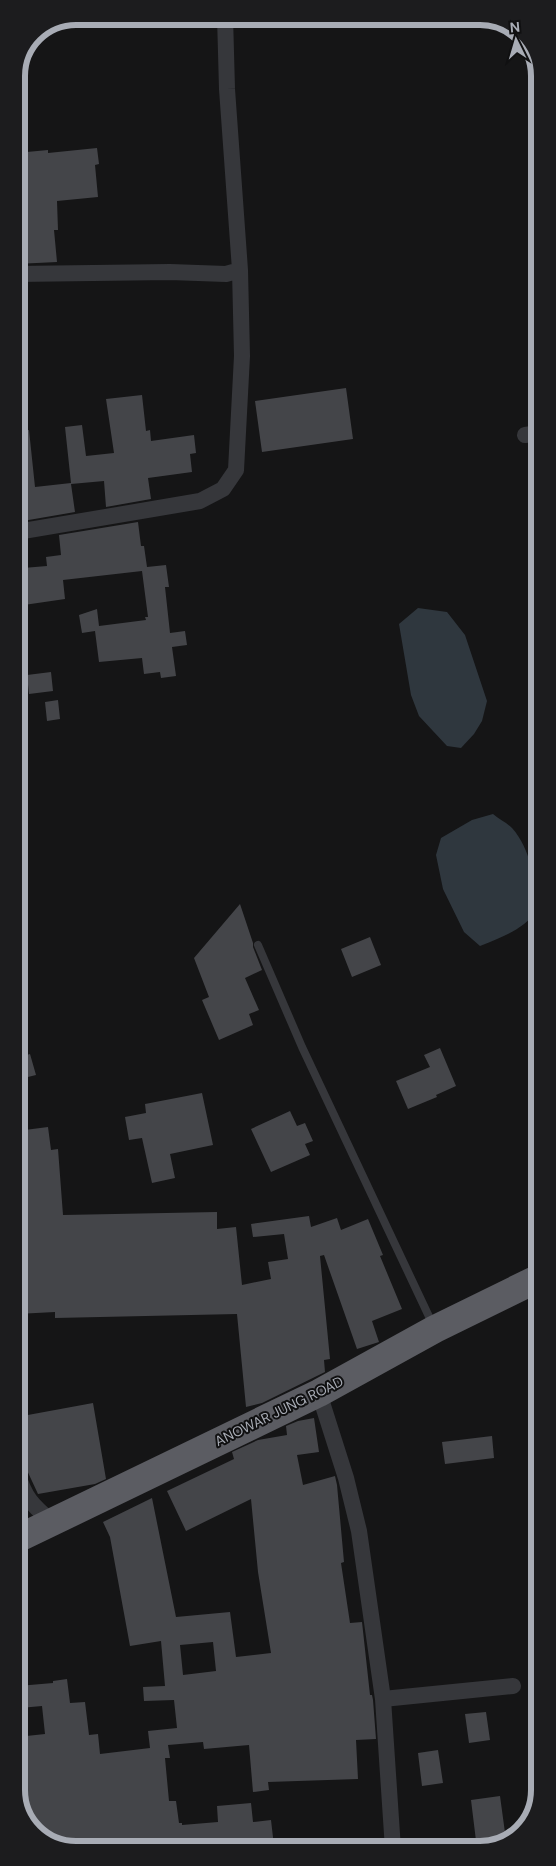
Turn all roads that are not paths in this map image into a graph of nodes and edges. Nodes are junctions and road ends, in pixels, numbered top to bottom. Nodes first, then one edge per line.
1 (225, 25) edge
2 (240, 270) junction
3 (25, 274) edge
4 (25, 531) edge
5 (258, 945) dead end
6 (531, 1282) edge
7 (435, 1329) junction
8 (319, 1393) junction
9 (25, 1493) edge
10 (51, 1522) junction
11 (25, 1535) edge
12 (513, 1686) dead end
13 (383, 1699) junction
14 (392, 1841) edge

1 - 2 street
2 - 3 street
2 - 4 street
5 - 7 lane
6 - 7 highway, ANOWAR JUNG ROAD
7 - 8 highway, ANOWAR JUNG ROAD
8 - 10 highway, ANOWAR JUNG ROAD
8 - 13 street
9 - 10 street
10 - 11 highway, ANOWAR JUNG ROAD
12 - 13 street
13 - 14 street

